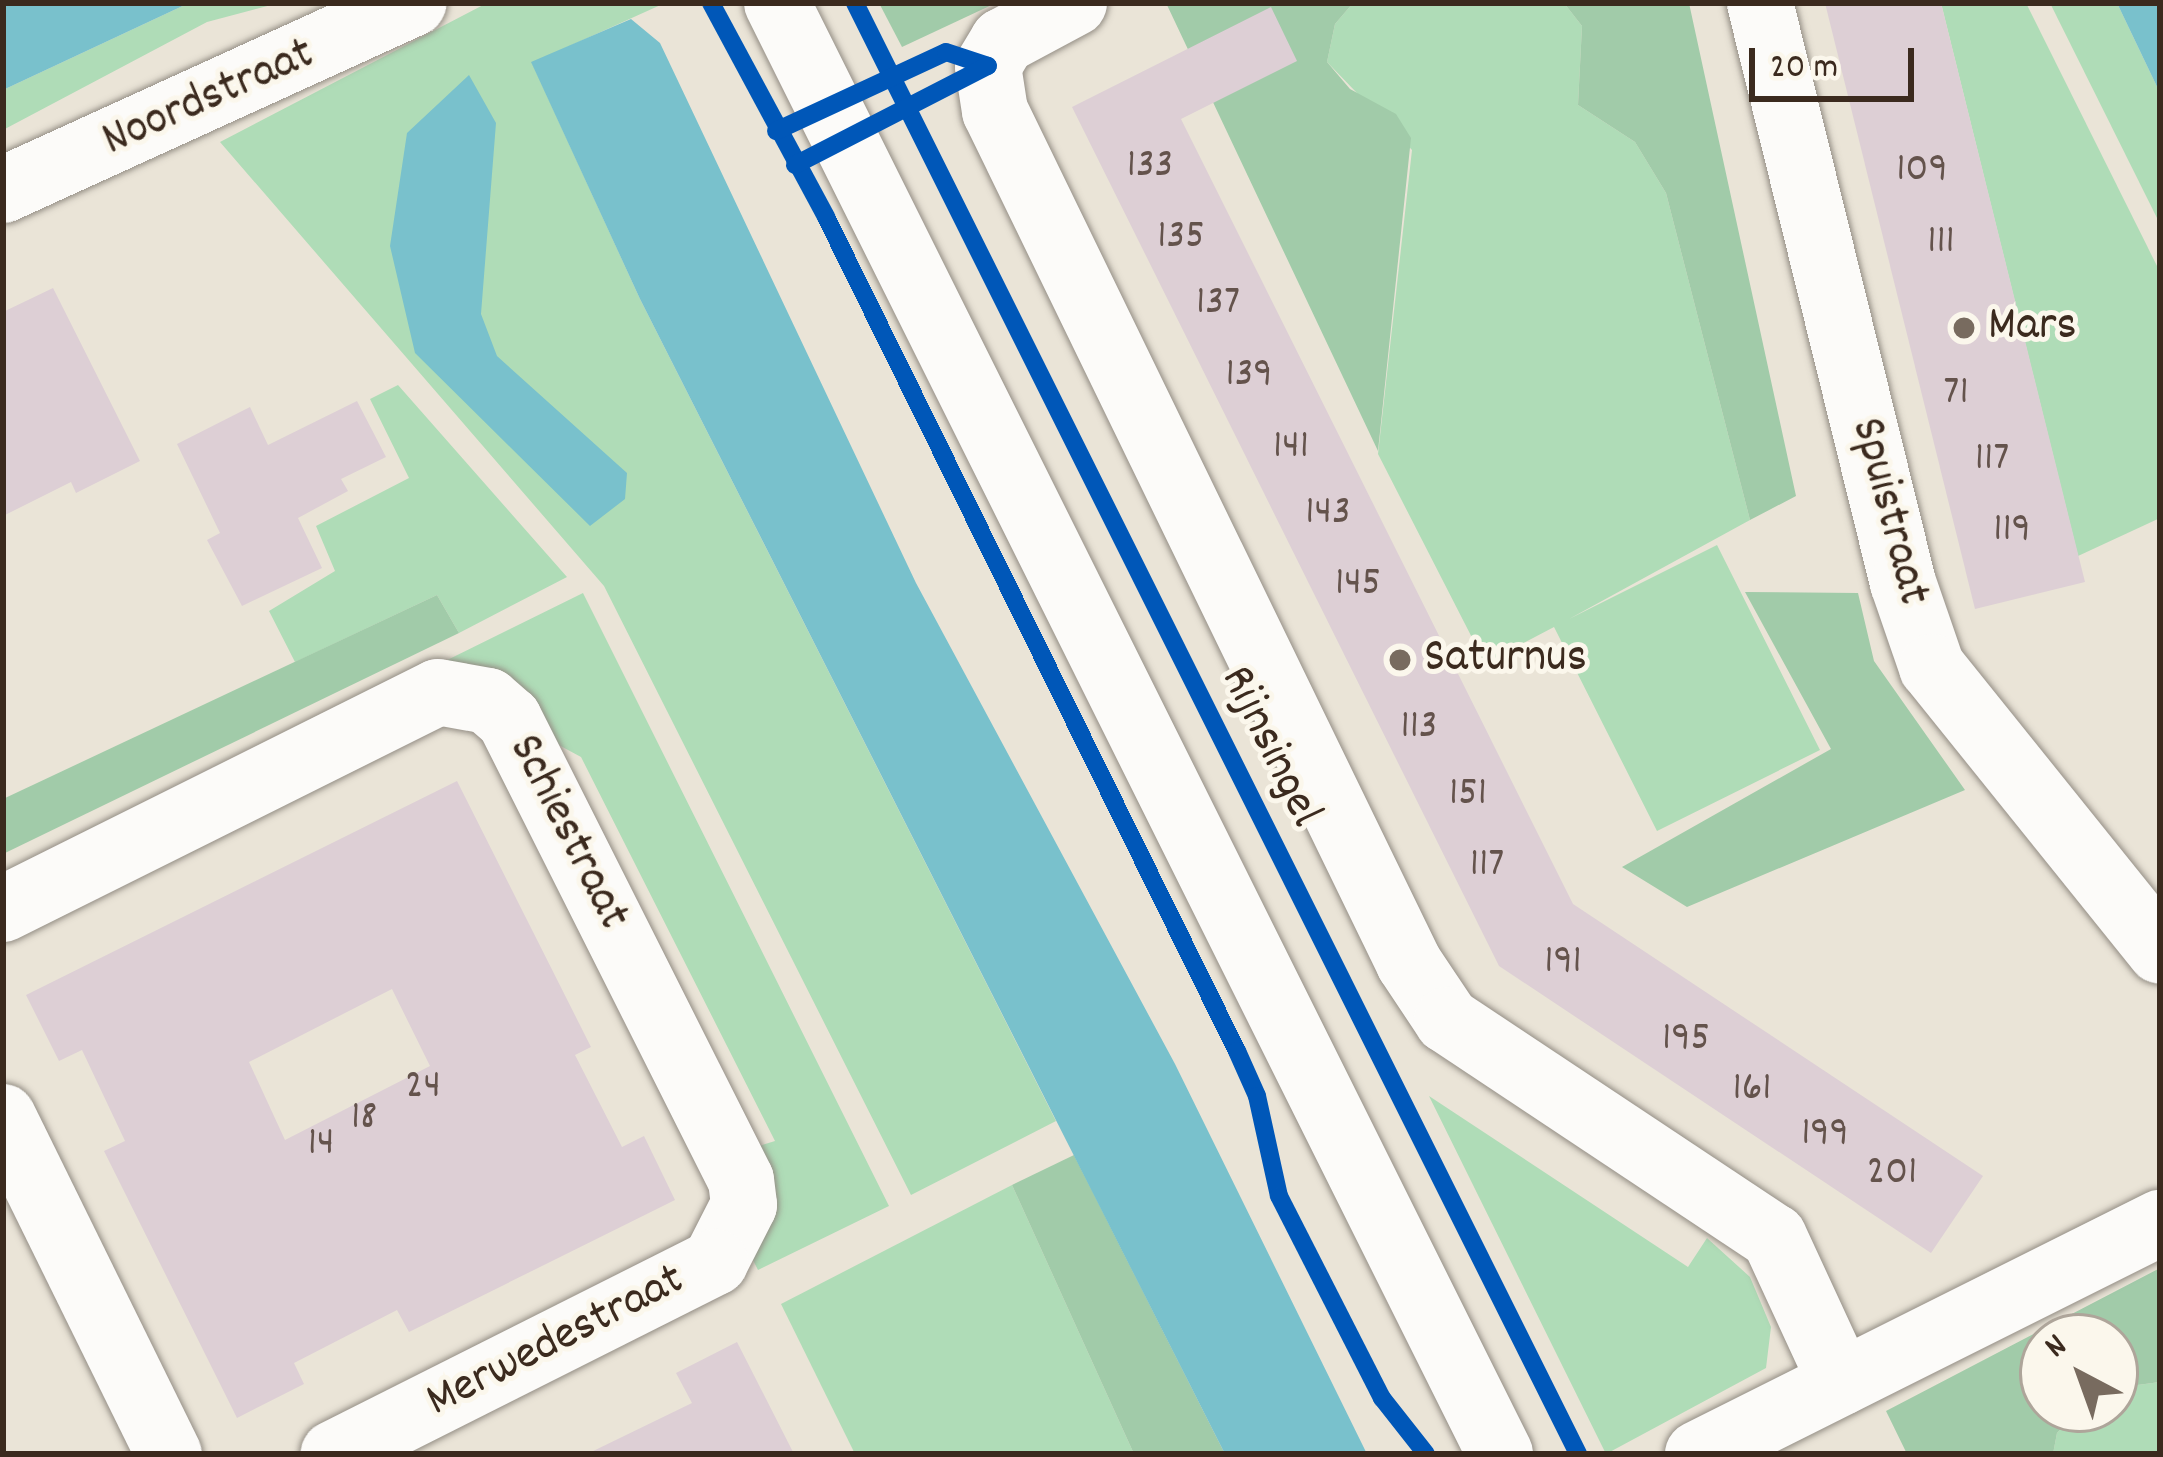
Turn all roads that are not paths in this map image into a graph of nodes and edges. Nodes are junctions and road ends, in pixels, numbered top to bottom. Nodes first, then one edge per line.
1 (413, 3) edge
2 (778, 3) edge
3 (1073, 3) edge
4 (1760, 3) edge
5 (3, 190) edge
6 (3, 909) edge
7 (2160, 951) edge
8 (3, 1117) edge
9 (2160, 1223) edge
10 (715, 1262) joint
11 (1841, 1382) junction
12 (169, 1454) edge
13 (334, 1454) edge
14 (1500, 1454) edge
15 (1698, 1454) edge

1 - 5 street, Noordstraat
2 - 14 street
3 - 11 street, Rijnsingel
4 - 7 street, Spuistraat
6 - 10 street, Schiestraat
8 - 12 street
9 - 11 street
10 - 13 street, Merwedestraat
11 - 15 street

